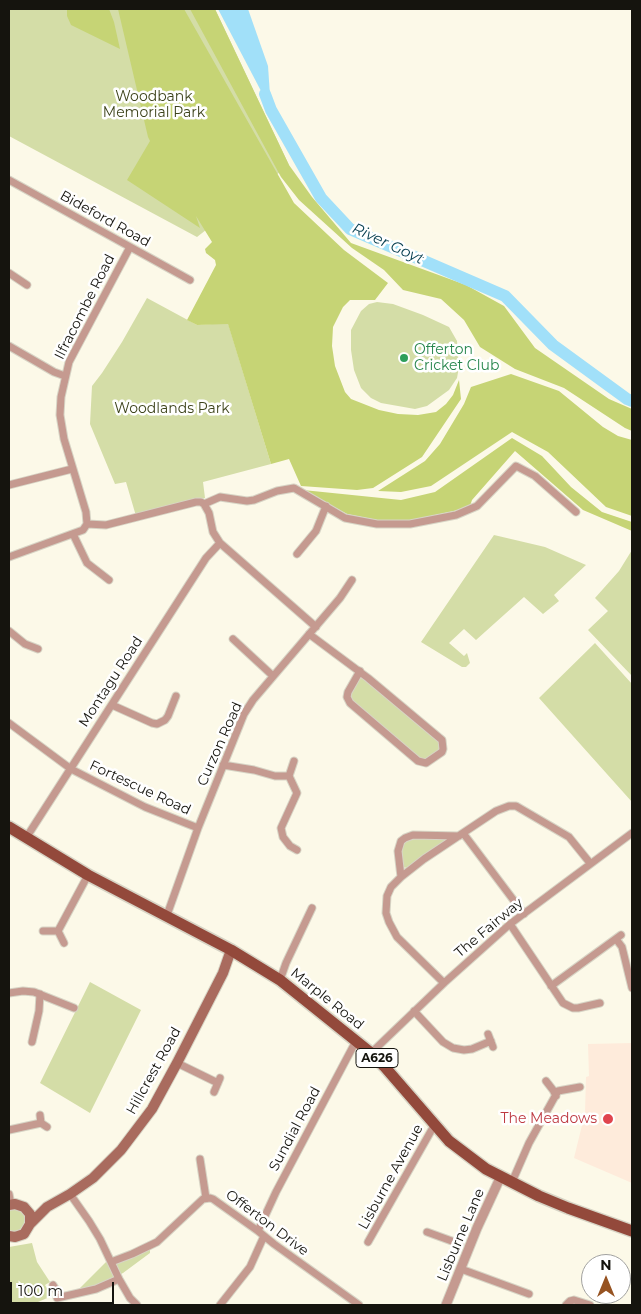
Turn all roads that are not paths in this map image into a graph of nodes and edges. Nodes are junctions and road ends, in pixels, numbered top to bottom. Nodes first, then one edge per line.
1 (9, 180) edge
2 (130, 247) junction
3 (9, 274) edge
4 (190, 280) dead end
5 (27, 285) dead end
6 (9, 346) edge
7 (65, 376) junction
8 (72, 469) junction
9 (9, 485) edge
10 (204, 504) junction
11 (326, 506) junction
12 (576, 512) dead end
13 (87, 524) junction
14 (73, 534) junction
15 (220, 543) junction
16 (296, 554) dead end
17 (9, 556) edge
18 (110, 580) dead end
19 (352, 580) dead end
20 (316, 627) junction
21 (9, 631) edge
22 (310, 634) junction
23 (234, 639) dead end
24 (38, 649) dead end
25 (360, 671) junction
26 (273, 676) junction
27 (176, 696) dead end
28 (112, 705) junction
29 (9, 723) edge
30 (294, 761) dead end
31 (223, 765) junction
32 (71, 769) junction
33 (288, 776) junction
34 (9, 827) edge
35 (198, 828) junction
36 (632, 833) edge
37 (461, 834) junction
38 (26, 838) junction
39 (297, 850) dead end
40 (590, 863) junction
41 (88, 875) junction
42 (400, 877) junction
43 (312, 908) dead end
44 (524, 914) junction
45 (167, 915) junction
46 (510, 924) junction
47 (43, 931) dead end
48 (58, 931) junction
49 (64, 944) dead end
50 (235, 952) junction
51 (280, 980) junction
52 (444, 983) junction
53 (632, 983) edge
54 (552, 986) junction
55 (9, 993) edge
56 (40, 994) junction
57 (600, 1003) dead end
58 (74, 1008) dead end
59 (414, 1011) junction
60 (356, 1041) junction
61 (491, 1041) dead end
62 (32, 1042) dead end
63 (371, 1053) junction
64 (177, 1063) junction
65 (546, 1081) dead end
66 (580, 1087) dead end
67 (214, 1092) dead end
68 (556, 1096) junction
69 (43, 1121) dead end
70 (435, 1124) junction
71 (9, 1130) edge
72 (200, 1159) dead end
73 (501, 1176) junction
74 (512, 1182) junction
75 (70, 1194) junction
76 (206, 1198) junction
77 (9, 1201) edge
78 (47, 1207) junction
79 (27, 1210) junction
80 (30, 1224) junction
81 (632, 1231) edge
82 (427, 1232) dead end
83 (261, 1233) junction
84 (9, 1236) edge
85 (368, 1242) dead end
86 (460, 1244) dead end
87 (110, 1262) junction
88 (461, 1269) junction
89 (119, 1279) junction
90 (53, 1285) dead end
91 (529, 1294) dead end
92 (137, 1305) edge
93 (222, 1305) edge
94 (359, 1305) edge
95 (446, 1305) edge
96 (566, 1305) edge
97 (590, 1305) edge

1 - 2 street, Bideford Road
2 - 4 street, Bideford Road
2 - 7 street, Ilfracombe Road
3 - 5 street
6 - 7 street
7 - 8 street, Ilfracombe Road
8 - 9 street
8 - 13 street, Ilfracombe Road
10 - 11 street
10 - 13 street
10 - 15 street
11 - 12 street
11 - 16 street
13 - 14 street
14 - 17 street
14 - 18 street
15 - 20 street
15 - 28 street, Montagu Road
19 - 20 street, Curzon Road
20 - 22 street, Curzon Road
21 - 24 street
22 - 25 street
22 - 26 street, Curzon Road
23 - 26 street
25 - 25 street
26 - 31 street, Curzon Road
27 - 28 street
28 - 32 street, Montagu Road
29 - 32 street, Fortescue Road
30 - 33 street
31 - 33 street
31 - 35 street, Curzon Road
32 - 35 street, Fortescue Road
32 - 38 street, Montagu Road
33 - 39 street
34 - 38 main road, Marple Road / A626
35 - 45 street, Curzon Road
36 - 40 street, The Fairway
37 - 40 street
37 - 42 street
37 - 42 street
37 - 44 street
38 - 41 main road, Marple Road / A626
40 - 44 street, The Fairway
41 - 45 main road, Marple Road / A626
41 - 48 street
42 - 52 street
43 - 51 street
44 - 46 street, The Fairway
45 - 50 main road, Marple Road / A626
46 - 52 street, The Fairway
46 - 54 street
47 - 48 street
48 - 49 street
50 - 51 main road, Marple Road / A626
50 - 64 main road, Hillcrest Road
51 - 60 main road, Marple Road / A626
52 - 59 street, The Fairway
53 - 54 street
54 - 57 street
55 - 56 street
56 - 58 street
56 - 62 street
59 - 61 street
59 - 63 street, The Fairway
60 - 63 main road, Marple Road / A626
60 - 83 street, Sundial Road
63 - 70 main road, Marple Road / A626
64 - 67 street
64 - 75 main road, Hillcrest Road
65 - 68 street
66 - 68 street
68 - 74 street
69 - 71 street
70 - 73 main road, Marple Road / A626
70 - 85 street, Lisburne Avenue
72 - 76 street
73 - 74 main road, Marple Road / A626
73 - 88 street, Lisburne Lane
74 - 81 main road, Marple Road / A626
75 - 78 main road, Hillcrest Road
75 - 87 street
76 - 83 street, Offerton Drive
76 - 87 street, Offerton Drive
77 - 79 main road, Hillcrest Road
78 - 79 main road, Hillcrest Road
78 - 80 main road, Hillcrest Road
79 - 80 main road
80 - 84 main road, Hillcrest Road
82 - 86 street
83 - 93 street, Sundial Road
83 - 94 street, Offerton Drive
87 - 89 street
88 - 91 street
88 - 95 street, Lisburne Lane
89 - 90 street
89 - 92 street
96 - 97 street

